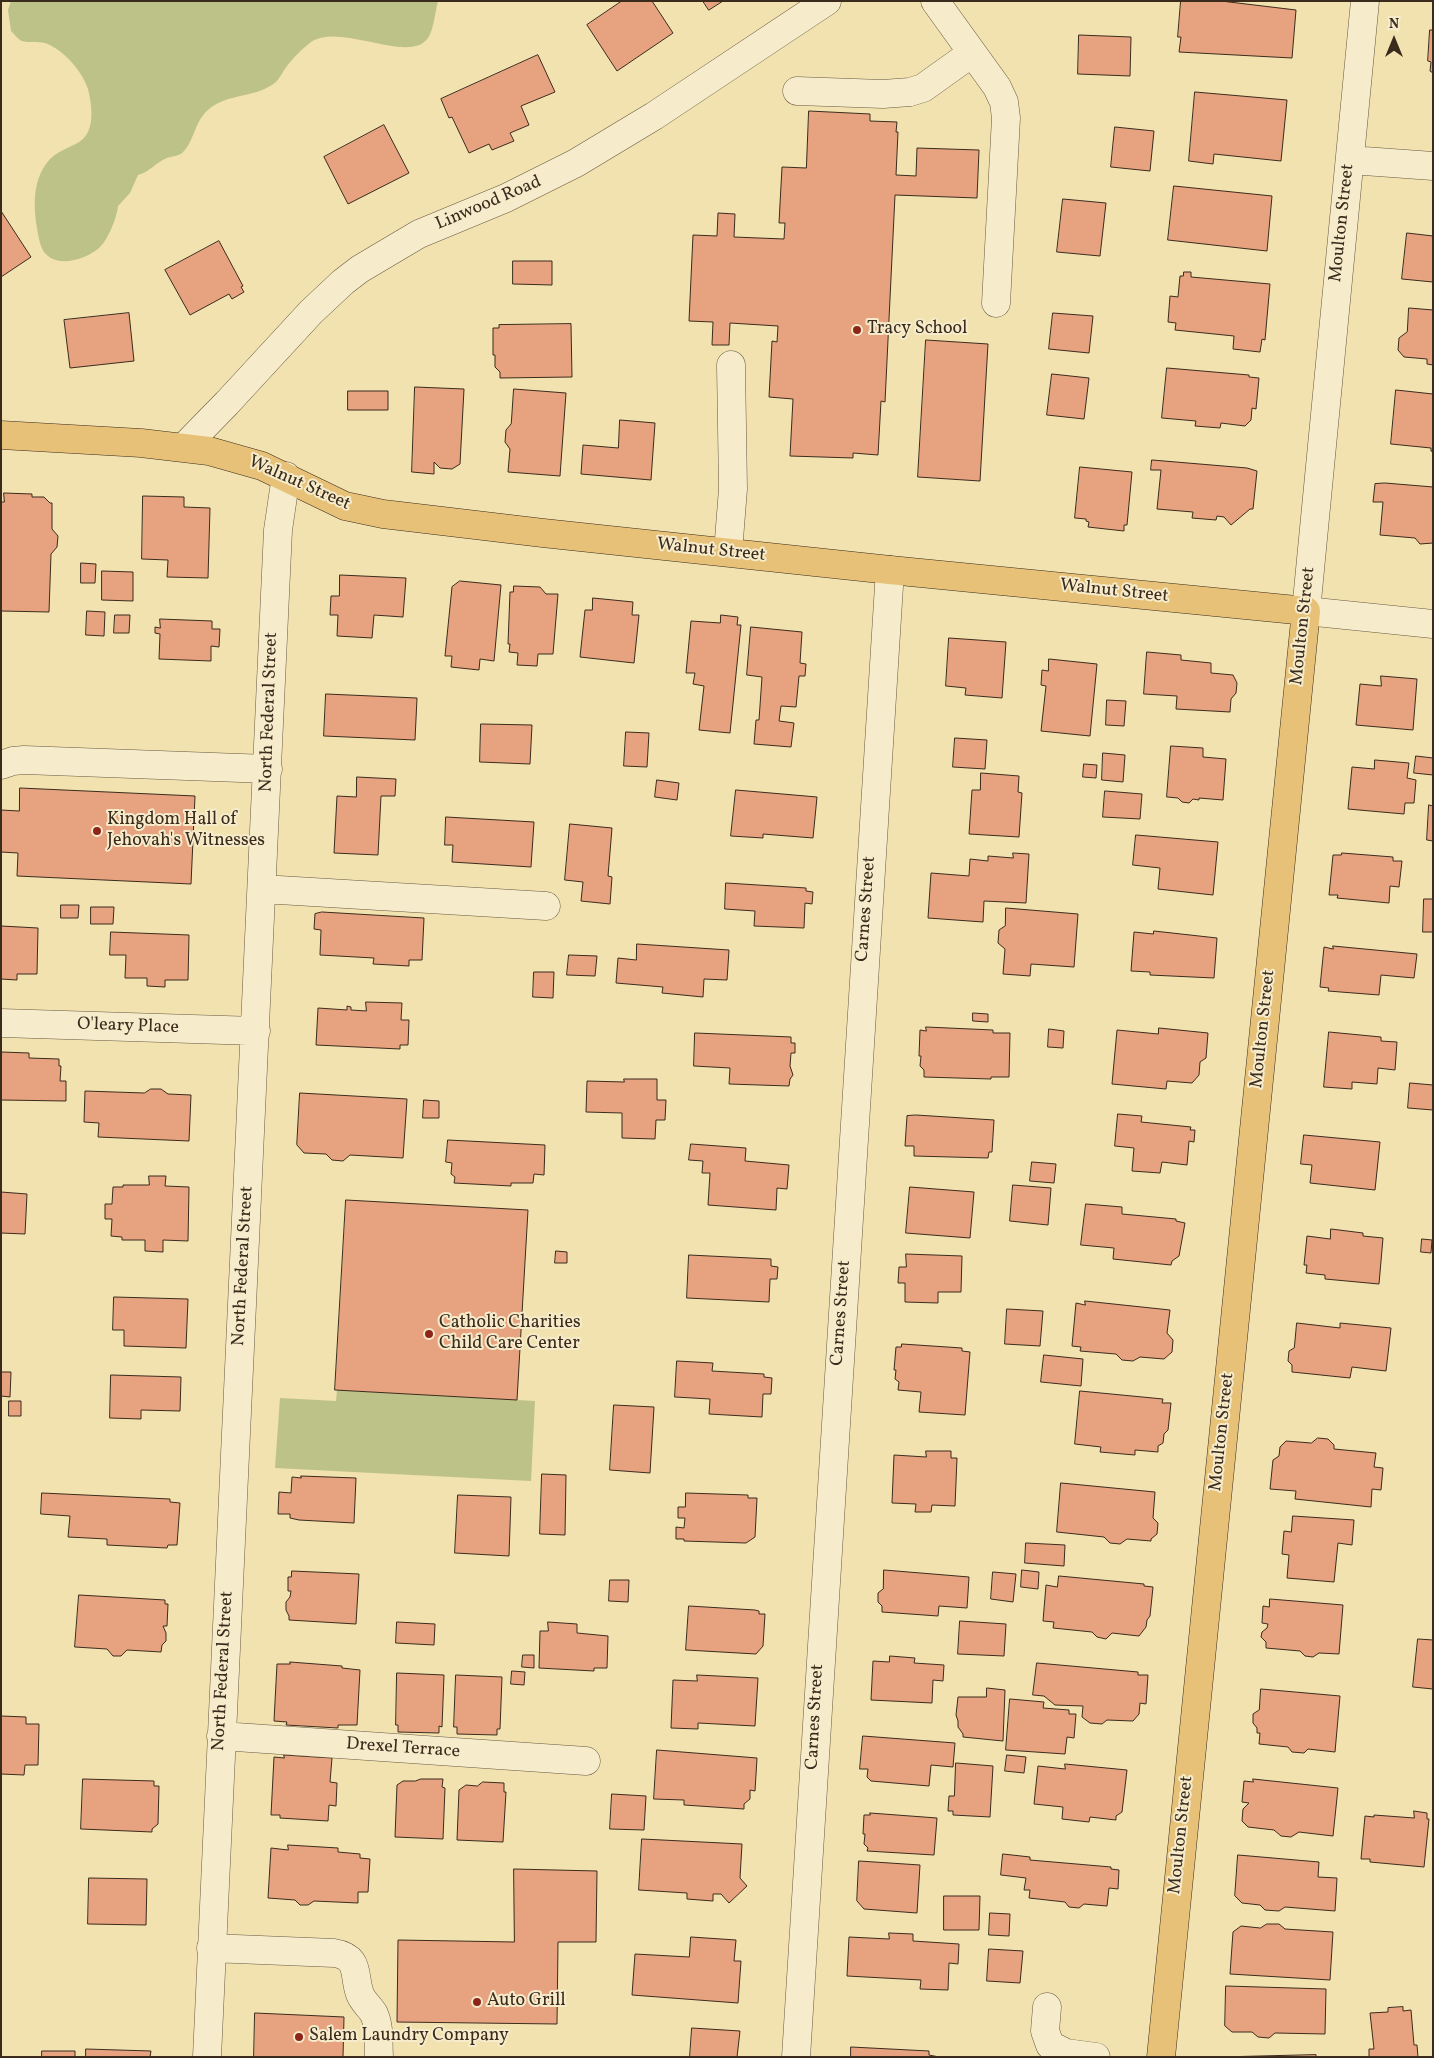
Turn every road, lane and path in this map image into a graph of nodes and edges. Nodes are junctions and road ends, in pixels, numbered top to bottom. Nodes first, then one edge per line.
1 (827, 1) edge
2 (935, 1) edge
3 (1365, 1) edge
4 (972, 53) junction
5 (797, 91) dead end
6 (1350, 160) junction
7 (1433, 166) edge
8 (996, 303) dead end
9 (731, 365) dead end
10 (1, 435) edge
11 (184, 447) junction
12 (286, 476) junction
13 (728, 552) junction
14 (890, 570) junction
15 (1306, 611) junction
16 (1433, 624) edge
17 (1, 765) edge
18 (268, 769) junction
19 (262, 889) junction
20 (546, 906) dead end
21 (1, 1023) edge
22 (256, 1030) junction
23 (221, 1736) junction
24 (586, 1761) dead end
25 (211, 1948) junction
26 (1047, 2007) dead end
27 (207, 2057) edge
28 (379, 2057) edge
29 (796, 2057) edge
30 (1096, 2057) edge
31 (1161, 2057) edge

1 - 11 street, Linwood Road
2 - 4 street
3 - 6 street, Moulton Street
4 - 5 street
4 - 8 street
6 - 7 street
6 - 15 street, Moulton Street
9 - 13 street
10 - 11 main road, Walnut Street
11 - 12 main road, Walnut Street
12 - 13 main road, Walnut Street
12 - 18 street, North Federal Street
13 - 14 main road, Walnut Street
14 - 15 main road, Walnut Street
14 - 29 street, Carnes Street
15 - 16 street, Walnut Street
15 - 31 main road, Moulton Street
17 - 18 street
18 - 19 street, North Federal Street
19 - 20 street
19 - 22 street, North Federal Street
21 - 22 street, O'leary Place
22 - 23 street, North Federal Street
23 - 24 street, Drexel Terrace
23 - 25 street, North Federal Street
25 - 27 street, North Federal Street
25 - 28 street
26 - 30 street

